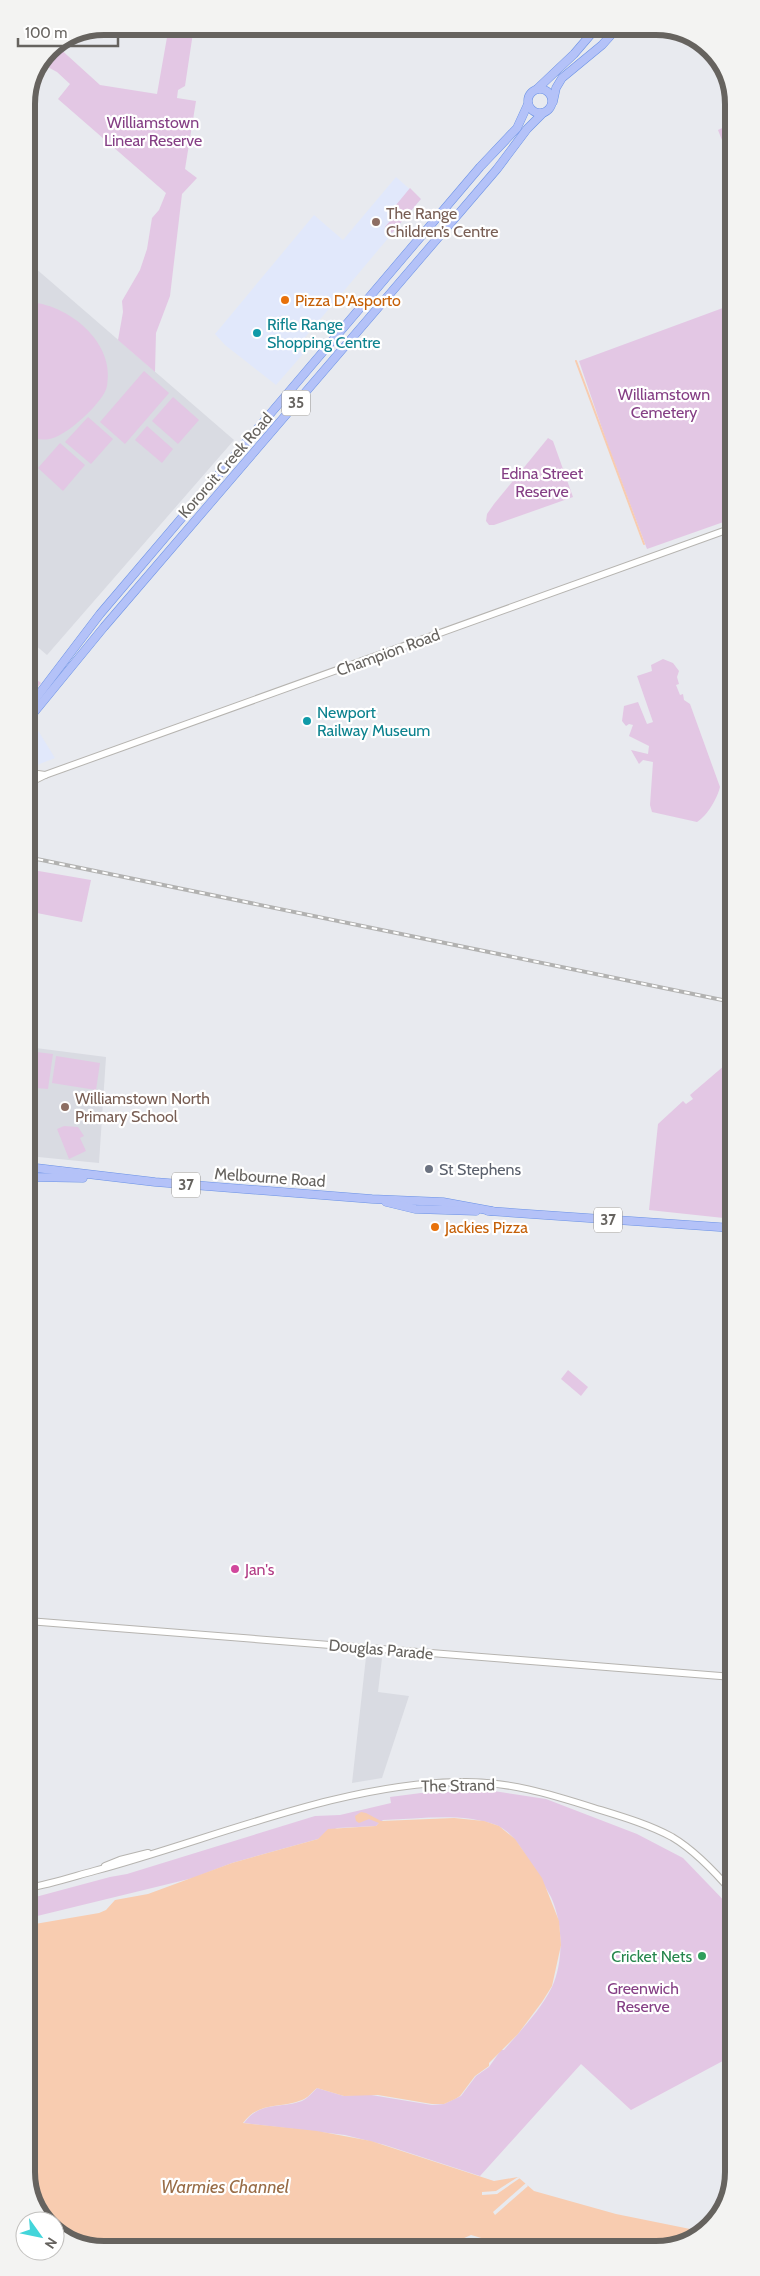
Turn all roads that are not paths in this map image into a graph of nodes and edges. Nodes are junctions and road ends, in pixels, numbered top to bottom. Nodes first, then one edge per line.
1 (590, 35) edge
2 (611, 35) edge
3 (537, 90) junction
4 (553, 102) junction
5 (528, 104) junction
6 (543, 114) junction
7 (338, 354) junction
8 (319, 357) junction
9 (725, 531) edge
10 (93, 623) junction
11 (104, 627) junction
12 (35, 699) edge
13 (35, 711) edge
14 (35, 775) edge
15 (44, 776) junction
16 (35, 780) edge
17 (35, 1168) edge
18 (107, 1177) junction
19 (35, 1178) edge
20 (725, 1229) edge
21 (35, 1622) edge
22 (725, 1676) edge
23 (160, 1852) junction
24 (134, 1858) junction
25 (725, 1884) edge
26 (35, 1886) edge

1 - 3 main road, 35
2 - 4 main road, 35
3 - 4 main road
3 - 5 main road, 35
4 - 6 main road, 35
5 - 6 main road
5 - 8 main road, Kororoit Creek Road / 35
6 - 7 main road, Kororoit Creek Road / 35
7 - 8 main road
7 - 11 main road, Kororoit Creek Road / 35
8 - 10 main road, Kororoit Creek Road / 35
9 - 15 street, Champion Road
10 - 11 main road
10 - 12 main road, Kororoit Creek Road / 35
11 - 13 main road, Kororoit Creek Road / 35
14 - 15 street, Champion Road
15 - 16 street, Champion Road
17 - 18 main road, Melbourne Road / 37
18 - 19 main road, Melbourne Road / 37
18 - 20 main road, Melbourne Road / 37
21 - 22 street, Douglas Parade
23 - 24 street, The Strand
23 - 24 street, The Strand
23 - 25 street, The Strand
24 - 26 street, The Strand

